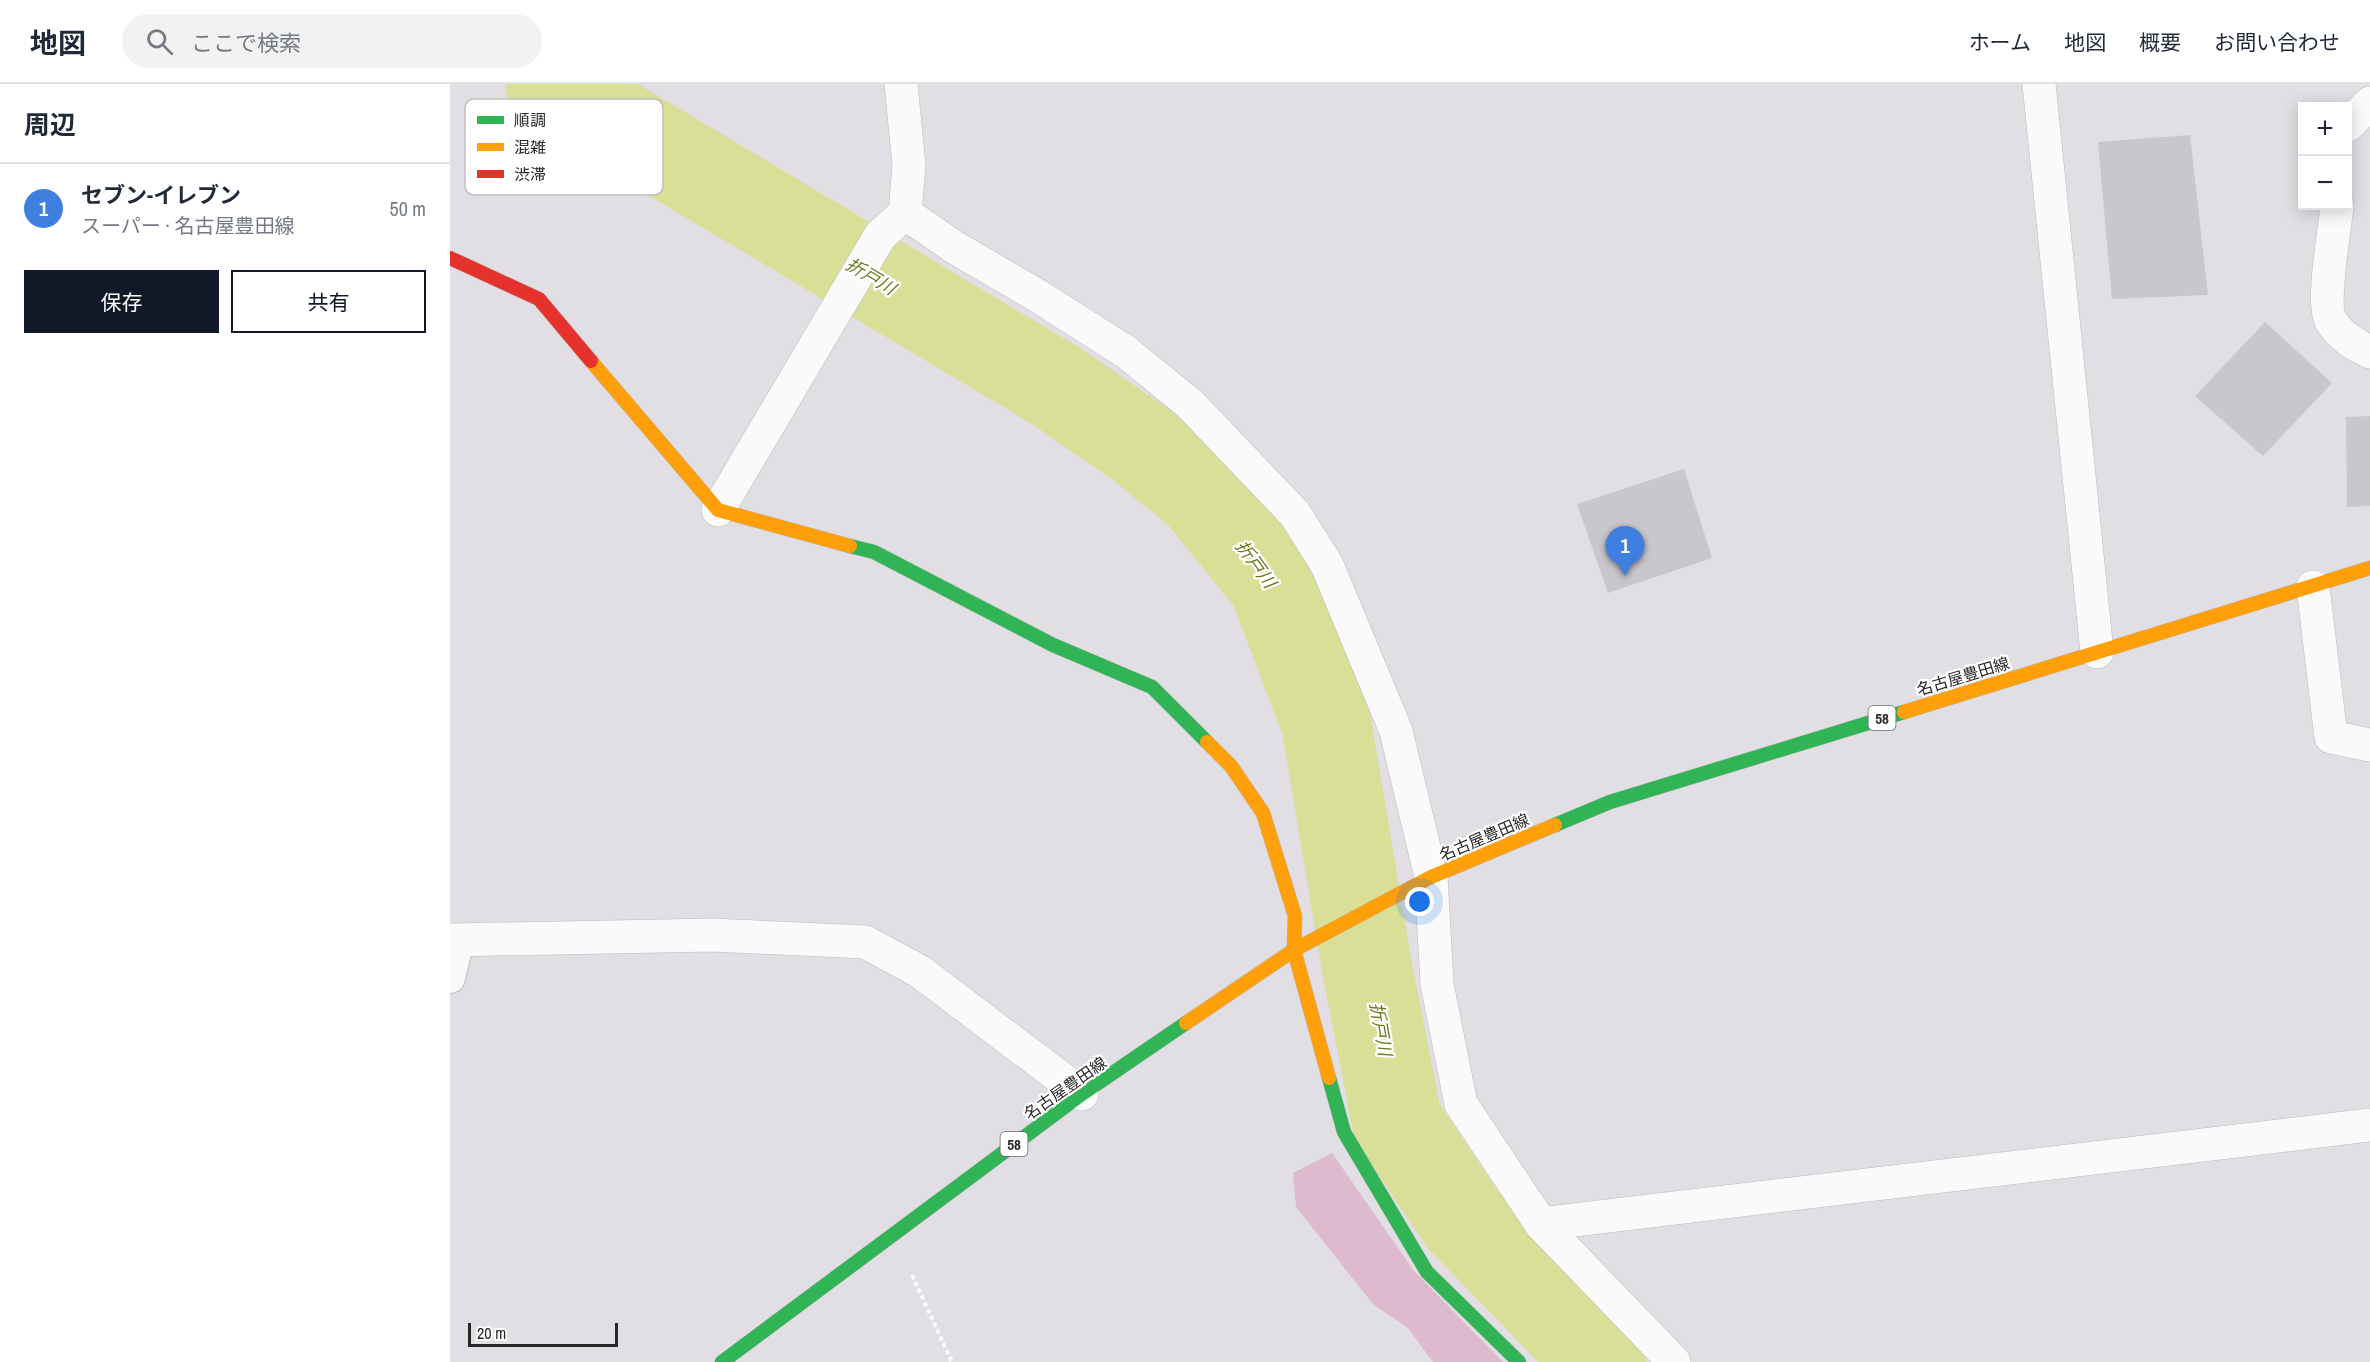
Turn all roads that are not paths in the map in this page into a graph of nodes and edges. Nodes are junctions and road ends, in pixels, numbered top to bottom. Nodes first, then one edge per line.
1 (902, 84) edge
2 (2039, 84) edge
3 (2370, 103) edge
4 (2352, 121) edge
5 (2337, 210) edge
6 (905, 213) junction
7 (450, 258) edge
8 (2370, 352) edge
9 (718, 510) junction
10 (2370, 568) edge
11 (2313, 587) junction
12 (2097, 652) junction
13 (2370, 745) edge
14 (1431, 877) junction
15 (455, 940) edge
16 (1294, 950) junction
17 (450, 978) edge
18 (1082, 1094) junction
19 (2370, 1125) edge
20 (1541, 1224) junction
21 (722, 1362) edge
22 (1519, 1362) edge
23 (1674, 1362) edge

1 - 6 street
2 - 12 street
3 - 4 street
5 - 8 street
6 - 9 street
6 - 14 street
7 - 9 main road
9 - 16 main road
10 - 11 main road, 名古屋豊田線 / 58
11 - 12 main road, 名古屋豊田線 / 58
11 - 13 street
12 - 14 main road, 名古屋豊田線 / 58
14 - 16 main road, 名古屋豊田線 / 58
14 - 20 street
15 - 17 lane
15 - 18 street
16 - 18 main road, 名古屋豊田線 / 58
16 - 22 main road
18 - 21 main road, 名古屋豊田線 / 58
19 - 20 street
20 - 23 street

